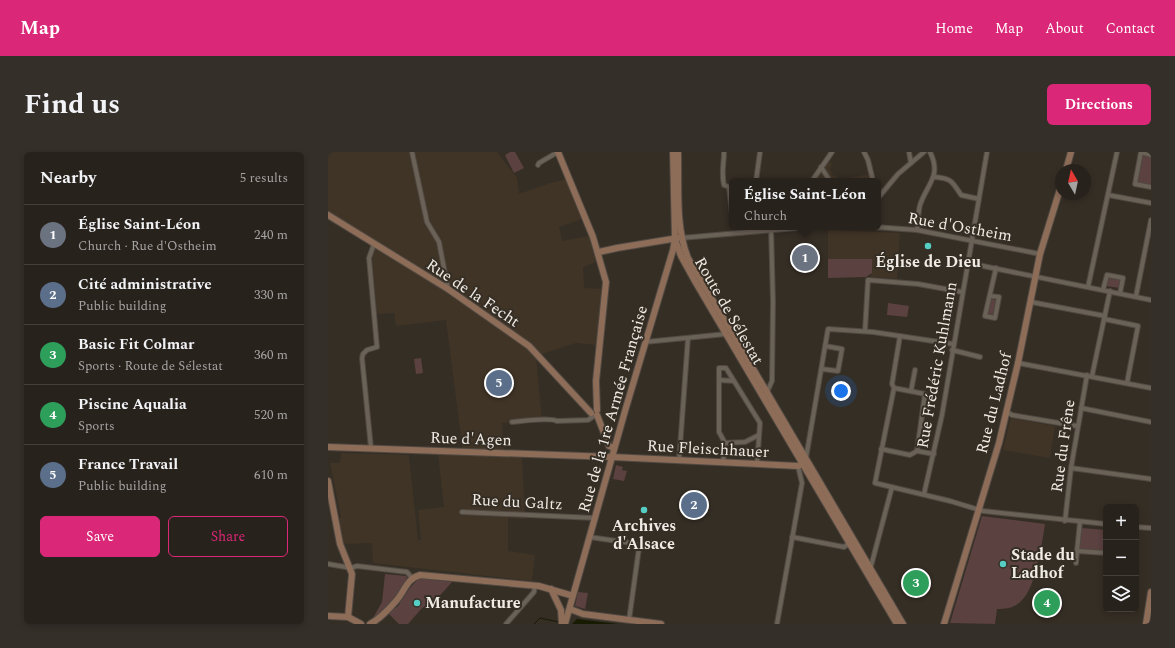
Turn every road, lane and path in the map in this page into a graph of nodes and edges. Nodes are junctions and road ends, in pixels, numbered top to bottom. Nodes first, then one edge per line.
1 (412, 152) edge
2 (558, 152) edge
3 (673, 152) edge
4 (678, 152) edge
5 (724, 152) edge
6 (760, 152) edge
7 (832, 152) edge
8 (864, 152) edge
9 (910, 152) edge
10 (924, 152) edge
11 (930, 152) edge
12 (987, 152) edge
13 (1071, 152) edge
14 (1117, 152) edge
15 (1151, 154) edge
16 (910, 163) junction
17 (1068, 164) edge
18 (538, 165) dead end
19 (822, 167) junction
20 (934, 177) junction
21 (756, 178) edge
22 (814, 178) edge
23 (828, 178) edge
24 (872, 178) edge
25 (729, 186) edge
26 (1151, 187) edge
27 (881, 195) edge
28 (1108, 195) junction
29 (979, 199) junction
30 (1057, 200) edge
31 (1151, 203) edge
32 (328, 215) edge
33 (1151, 220) edge
34 (881, 227) edge
35 (734, 230) edge
36 (756, 230) edge
37 (771, 230) edge
38 (917, 230) junction
39 (734, 233) junction
40 (678, 238) junction
41 (973, 240) junction
42 (374, 244) junction
43 (599, 252) junction
44 (1040, 254) junction
45 (671, 255) junction
46 (681, 256) junction
47 (968, 263) junction
48 (996, 268) junction
49 (1036, 276) junction
50 (1088, 287) junction
51 (448, 289) junction
52 (1104, 290) junction
53 (1110, 291) junction
54 (962, 292) junction
55 (1120, 293) junction
56 (990, 296) junction
57 (1136, 296) junction
58 (1151, 300) edge
59 (1031, 302) junction
60 (1104, 318) junction
61 (865, 331) junction
62 (726, 334) junction
63 (900, 336) junction
64 (688, 338) junction
65 (645, 342) junction
66 (953, 344) junction
67 (825, 346) junction
68 (952, 350) junction
69 (980, 357) dead end
70 (1018, 363) junction
71 (822, 368) junction
72 (915, 370) dead end
73 (1086, 375) junction
74 (1092, 376) junction
75 (719, 380) junction
76 (734, 381) junction
77 (772, 381) junction
78 (1127, 383) junction
79 (764, 386) junction
80 (894, 388) junction
81 (1151, 388) edge
82 (911, 391) junction
83 (765, 394) junction
84 (1081, 408) junction
85 (594, 412) junction
86 (1007, 412) junction
87 (512, 422) dead end
88 (1151, 422) edge
89 (1077, 426) junction
90 (759, 435) junction
91 (725, 443) junction
92 (328, 447) edge
93 (371, 448) junction
94 (614, 448) junction
95 (881, 449) junction
96 (917, 451) junction
97 (934, 454) junction
98 (612, 457) junction
99 (806, 458) junction
100 (679, 461) junction
101 (723, 463) junction
102 (758, 464) junction
103 (800, 465) junction
104 (1071, 468) junction
105 (1151, 479) edge
106 (328, 481) edge
107 (892, 487) junction
108 (924, 494) junction
109 (978, 510) junction
110 (462, 512) dead end
111 (595, 518) junction
112 (1065, 521) junction
113 (1080, 522) junction
114 (1103, 524) edge
115 (1139, 526) edge
116 (1151, 528) edge
117 (589, 537) junction
118 (792, 537) junction
119 (850, 543) junction
120 (1077, 551) junction
121 (1103, 554) edge
122 (1076, 563) dead end
123 (328, 564) edge
124 (351, 568) junction
125 (868, 571) junction
126 (412, 578) junction
127 (535, 585) junction
128 (574, 587) junction
129 (552, 589) junction
130 (1151, 592) edge
131 (570, 595) junction
132 (570, 609) junction
133 (583, 614) junction
134 (328, 616) edge
135 (348, 617) junction
136 (630, 620) junction
137 (376, 622) edge
138 (565, 622) edge
139 (361, 624) edge
140 (370, 624) edge
141 (506, 624) edge
142 (661, 624) edge
143 (777, 624) edge
144 (897, 624) edge
145 (904, 624) edge
146 (944, 624) edge
147 (1146, 624) edge

1 - 51 street
2 - 18 street
2 - 43 main road
3 - 40 main road
4 - 40 main road
5 - 25 street
6 - 21 street
7 - 19 street
8 - 24 street
9 - 16 street
10 - 16 street
11 - 20 street
12 - 29 street, Rue Frédéric Kuhlmann
13 - 17 main road
14 - 28 street
15 - 26 street
16 - 27 street
19 - 22 street
19 - 23 street
20 - 29 street
20 - 38 street
28 - 31 street
28 - 50 street
29 - 41 street, Rue Frédéric Kuhlmann
30 - 44 main road, Rue du Ladhof
32 - 42 main road, Rue de la Fecht
33 - 57 street
34 - 38 street, Rue d'Ostheim
35 - 39 street
36 - 39 street
37 - 77 street
38 - 41 street, Rue d'Ostheim
39 - 40 street
40 - 43 main road
40 - 45 main road, Rue de la 1re Armée Française
40 - 46 main road, Route de Sélestat
40 - 79 main road, Route de Sélestat
41 - 44 street, Rue d'Ostheim
41 - 47 street, Rue Frédéric Kuhlmann
42 - 51 main road, Rue de la Fecht
42 - 93 street
43 - 85 main road
44 - 49 main road, Rue du Ladhof
45 - 46 main road
45 - 65 main road, Rue de la 1re Armée Française
46 - 62 main road, Route de Sélestat
47 - 48 street
47 - 54 street, Rue Frédéric Kuhlmann
48 - 49 street
48 - 56 street
49 - 50 street
49 - 59 main road, Rue du Ladhof
50 - 52 street
51 - 85 main road, Rue de la Fecht
52 - 53 street
52 - 55 street
53 - 55 street
53 - 60 street
54 - 61 street
54 - 66 street, Rue Frédéric Kuhlmann
55 - 57 street
56 - 56 street
57 - 58 street
59 - 60 street
59 - 70 main road, Rue du Ladhof
60 - 74 street
60 - 78 street
61 - 63 street
61 - 67 street
62 - 64 street
62 - 83 main road, Route de Sélestat
63 - 66 street
63 - 80 street
64 - 65 street
64 - 100 street
65 - 94 main road, Rue de la 1re Armée Française
66 - 68 street, Rue Frédéric Kuhlmann
67 - 71 street
67 - 71 street
68 - 69 street
68 - 97 street, Rue Frédéric Kuhlmann
70 - 73 street
70 - 86 main road, Rue du Ladhof
71 - 99 street
72 - 82 street
73 - 74 street
73 - 84 street, Rue du Frêne
74 - 78 street
75 - 76 street
75 - 76 street
75 - 91 street
76 - 90 street
77 - 79 street
77 - 83 street
78 - 81 street
79 - 83 main road, Route de Sélestat
80 - 82 street
80 - 95 street
82 - 96 street
83 - 99 main road, Route de Sélestat
83 - 103 main road, Route de Sélestat
84 - 88 street
84 - 89 street, Rue du Frêne
85 - 87 street
85 - 94 main road, Rue de la Fecht
86 - 89 street
86 - 109 main road, Rue du Ladhof
89 - 104 street, Rue du Frêne
90 - 91 street
90 - 102 street
91 - 101 street
92 - 93 main road, Rue d'Agen
93 - 98 main road, Rue d'Agen
94 - 98 main road, Rue de la 1re Armée Française
95 - 96 street
95 - 107 street
96 - 97 street
97 - 108 street, Rue Frédéric Kuhlmann
98 - 100 main road, Rue Fleischhauer
98 - 111 main road, Rue de la 1re Armée Française
99 - 103 main road
99 - 125 main road, Route de Sélestat
100 - 101 main road, Rue Fleischhauer
101 - 102 main road, Rue Fleischhauer
102 - 103 main road, Rue Fleischhauer
103 - 118 street
103 - 119 main road, Route de Sélestat
104 - 105 street
104 - 112 street, Rue du Frêne
106 - 124 main road
107 - 108 street
107 - 125 street
108 - 109 street
109 - 112 street
109 - 146 main road, Rue du Ladhof
110 - 111 street, Rue du Galtz
111 - 117 main road, Rue de la 1re Armée Française
112 - 113 street
113 - 114 street
113 - 120 street
115 - 116 street
117 - 128 main road, Rue de la 1re Armée Française
117 - 136 street
118 - 119 street
118 - 143 street
119 - 125 main road, Route de Sélestat
120 - 121 street
120 - 122 street
123 - 124 street
124 - 126 street
124 - 135 main road
125 - 144 main road, Route de Sélestat
125 - 145 main road, Route de Sélestat
126 - 127 main road
126 - 137 main road
127 - 129 main road
127 - 141 street
128 - 131 main road
128 - 132 main road
129 - 131 main road
129 - 138 main road
130 - 147 main road
131 - 132 main road
132 - 133 main road
132 - 138 main road
133 - 136 main road
133 - 138 main road
134 - 135 main road
135 - 139 main road
136 - 142 main road
137 - 140 main road

